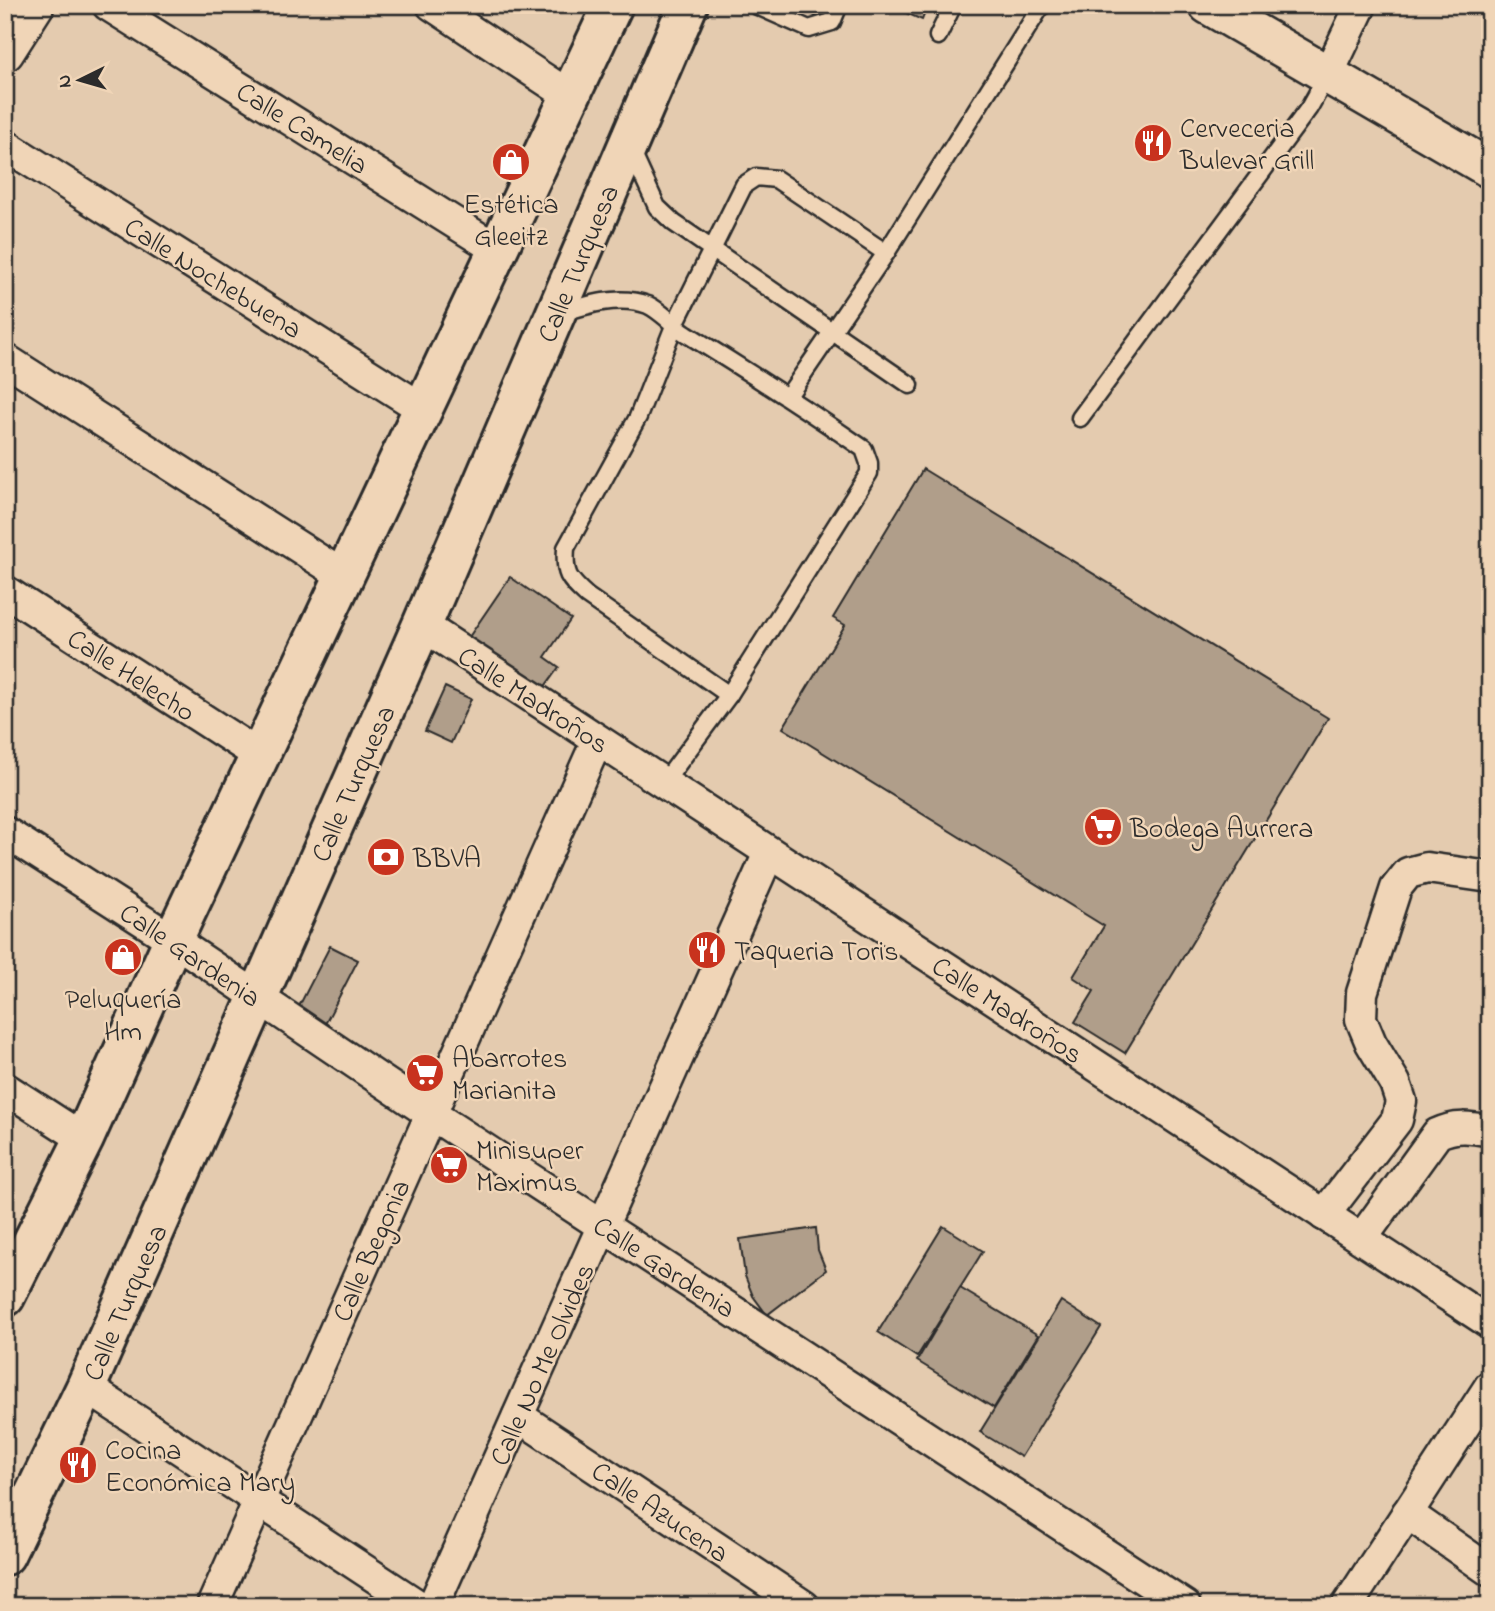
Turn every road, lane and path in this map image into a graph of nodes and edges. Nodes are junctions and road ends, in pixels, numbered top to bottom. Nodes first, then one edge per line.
1 (35, 5) edge
2 (108, 5) edge
3 (432, 5) edge
4 (613, 5) edge
5 (688, 5) edge
6 (755, 5) edge
7 (839, 5) edge
8 (953, 5) edge
9 (1042, 5) edge
10 (1208, 5) edge
11 (1361, 5) edge
12 (938, 36) dead end
13 (8, 40) edge
14 (1328, 74) junction
15 (570, 96) junction
16 (629, 144) junction
17 (5, 145) edge
18 (1490, 169) edge
19 (714, 249) junction
20 (498, 250) junction
21 (886, 253) junction
22 (555, 316) junction
23 (674, 326) junction
24 (834, 330) junction
25 (5, 359) edge
26 (910, 385) dead end
27 (788, 396) junction
28 (423, 408) junction
29 (1080, 418) dead end
30 (344, 576) junction
31 (5, 591) edge
32 (422, 625) junction
33 (729, 695) junction
34 (597, 741) junction
35 (260, 756) junction
36 (663, 784) junction
37 (5, 832) edge
38 (769, 853) junction
39 (1490, 877) edge
40 (173, 940) junction
41 (257, 998) junction
42 (5, 1088) edge
43 (431, 1114) junction
44 (1489, 1132) edge
45 (84, 1139) junction
46 (1324, 1215) junction
47 (603, 1226) junction
48 (1362, 1238) junction
49 (5, 1297) edge
50 (1490, 1323) edge
51 (86, 1387) junction
52 (1490, 1387) edge
53 (518, 1416) junction
54 (258, 1501) junction
55 (1407, 1513) junction
56 (5, 1555) edge
57 (1490, 1571) edge
58 (212, 1606) edge
59 (419, 1606) edge
60 (433, 1606) edge
61 (804, 1606) edge
62 (1185, 1606) edge
63 (1347, 1606) edge

1 - 13 street
2 - 20 street, Calle Camelia
3 - 15 street
4 - 15 main road
5 - 16 main road, Calle Turquesa
6 - 7 lane
8 - 12 lane
9 - 21 lane
10 - 14 street
11 - 14 street
14 - 18 street
14 - 29 lane
15 - 20 main road
16 - 19 lane
16 - 22 main road, Calle Turquesa
17 - 28 street, Calle Nochebuena
19 - 21 lane
19 - 23 lane
19 - 24 lane
20 - 28 main road
21 - 24 lane
22 - 23 lane
22 - 32 main road, Calle Turquesa
23 - 27 lane
23 - 33 lane
24 - 26 lane
24 - 27 lane
25 - 30 street
27 - 33 lane
28 - 30 main road
30 - 35 main road
31 - 35 street, Calle Helecho
32 - 34 street, Calle Madroños
32 - 41 main road, Calle Turquesa
33 - 36 lane
34 - 36 street, Calle Madroños
34 - 43 street, Calle Begonia
35 - 40 main road
36 - 38 street, Calle Madroños
37 - 40 street, Calle Gardenia
38 - 46 street, Calle Madroños
38 - 47 street, Calle No Me Olvides
39 - 46 street
40 - 41 street, Calle Gardenia
40 - 45 main road
41 - 43 street, Calle Gardenia
41 - 51 main road, Calle Turquesa
42 - 45 street
43 - 47 street, Calle Gardenia
43 - 54 street, Calle Begonia
44 - 48 street
45 - 49 main road
46 - 48 street, Calle Madroños
47 - 53 street, Calle No Me Olvides
47 - 62 street, Calle Gardenia
48 - 50 street, Calle Madroños
51 - 54 street
51 - 56 main road, Calle Turquesa
52 - 55 street
53 - 60 street, Calle No Me Olvides
53 - 61 street, Calle Azucena
54 - 58 street, Calle Begonia
54 - 59 street
55 - 57 street
55 - 63 street

